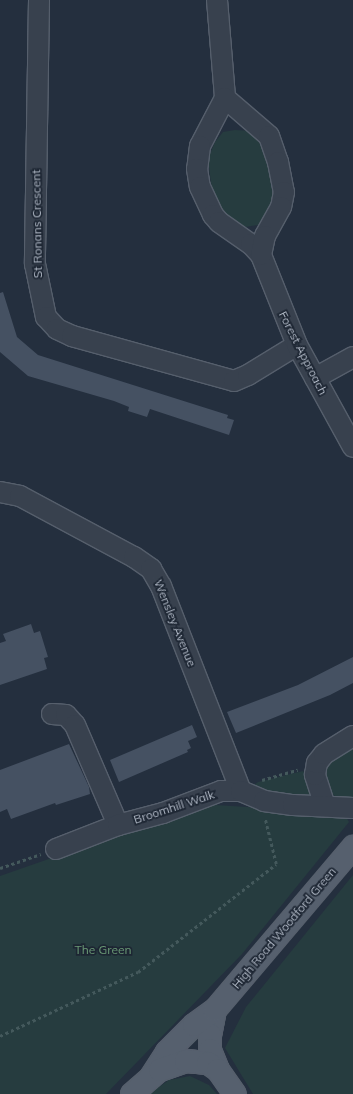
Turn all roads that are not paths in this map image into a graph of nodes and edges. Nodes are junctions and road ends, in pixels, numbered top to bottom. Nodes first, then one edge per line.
1 (39, 0) edge
2 (217, 0) edge
3 (225, 98) junction
4 (261, 255) junction
5 (297, 345) junction
6 (353, 357) edge
7 (315, 378) junction
8 (353, 447) edge
9 (0, 492) edge
10 (52, 714) dead end
11 (353, 736) edge
12 (240, 789) junction
13 (324, 806) junction
14 (353, 808) edge
15 (118, 825) junction
16 (353, 847) edge
17 (56, 849) road end
18 (215, 1010) junction
19 (218, 1070) junction
20 (151, 1077) junction
21 (132, 1094) edge
22 (234, 1094) edge

1 - 5 street, St Ronans Crescent
2 - 3 street
3 - 4 street
3 - 4 street, Forest Approach
4 - 5 street, Forest Approach
5 - 7 street, Forest Approach
6 - 7 street
7 - 8 street, Forest Approach
9 - 12 street, Wensley Avenue
10 - 15 street
11 - 13 street
12 - 13 street, Broomhill Walk
12 - 15 street, Broomhill Walk
13 - 14 street, Broomhill Walk
15 - 17 street, Broomhill Walk
16 - 18 main road, High Road Woodford Green
18 - 19 main road, High Road Woodford Green
18 - 20 main road, High Road Woodford Green
19 - 20 main road
19 - 22 main road, High Road Woodford Green
20 - 21 main road

